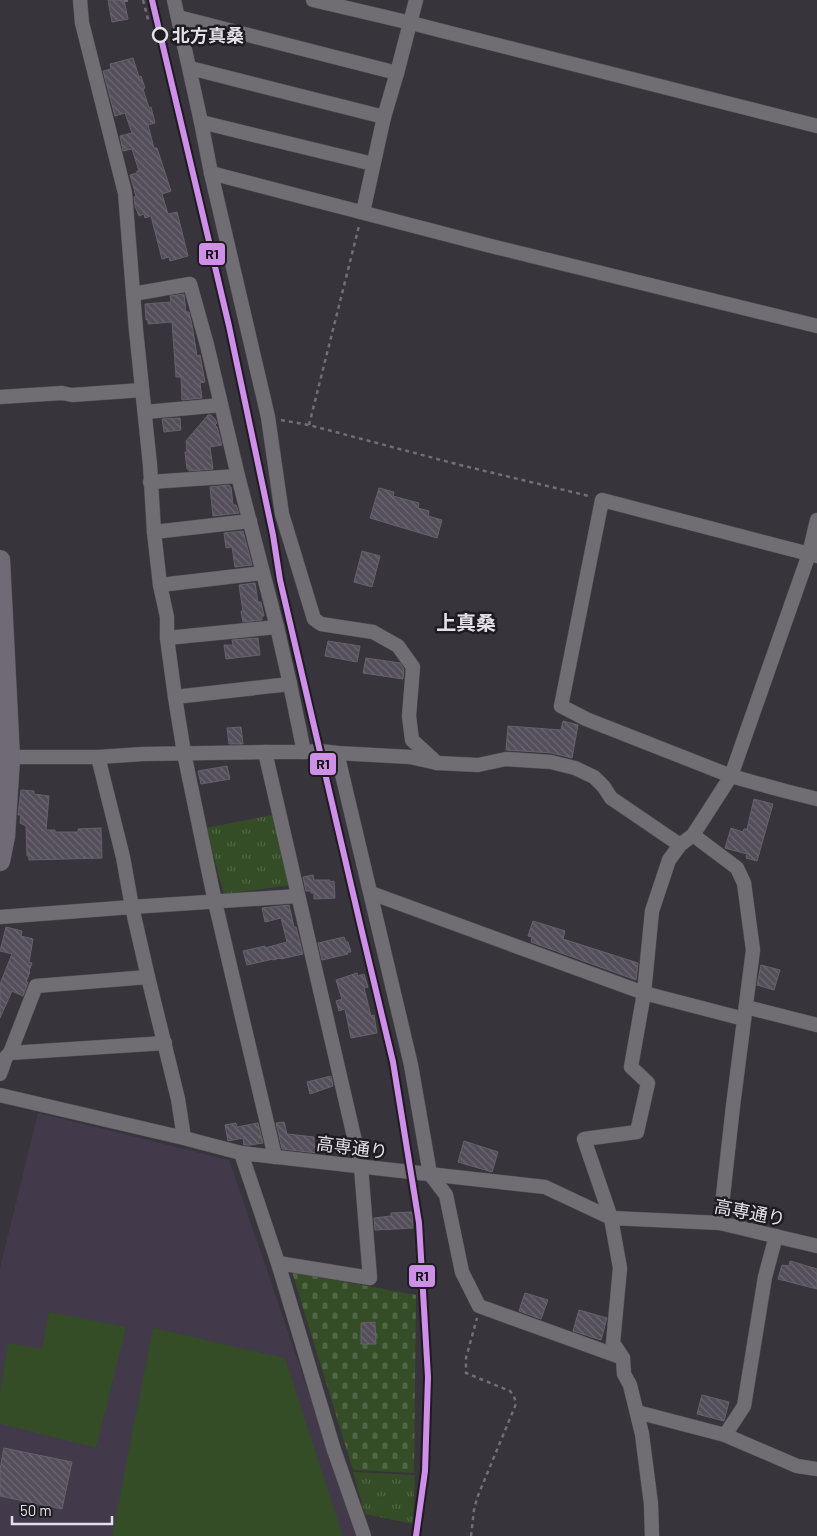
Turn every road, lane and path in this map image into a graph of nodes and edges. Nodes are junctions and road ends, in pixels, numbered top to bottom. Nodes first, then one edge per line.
1 (80, 0) edge
2 (131, 0) edge
3 (143, 0) edge
4 (174, 0) edge
5 (313, 0) edge
6 (416, 0) edge
7 (124, 2) dead end
8 (178, 17) junction
9 (149, 23) dead end
10 (410, 23) junction
11 (190, 68) junction
12 (397, 73) junction
13 (384, 117) junction
14 (201, 122) junction
15 (817, 126) edge
16 (373, 164) junction
17 (211, 173) junction
18 (363, 212) junction
19 (132, 294) junction
20 (817, 326) edge
21 (142, 390) junction
22 (0, 397) edge
23 (221, 405) junction
24 (146, 412) junction
25 (268, 418) junction
26 (309, 425) junction
27 (238, 476) junction
28 (150, 482) junction
29 (602, 500) junction
30 (817, 520) edge
31 (250, 521) junction
32 (154, 532) junction
33 (813, 555) edge
34 (0, 560) edge
35 (263, 573) junction
36 (160, 585) junction
37 (277, 627) junction
38 (167, 638) junction
39 (290, 684) junction
40 (174, 698) junction
41 (265, 752) junction
42 (304, 752) junction
43 (184, 753) junction
44 (337, 753) junction
45 (98, 757) junction
46 (5, 758) edge
47 (436, 763) junction
48 (731, 776) junction
49 (817, 799) edge
50 (693, 835) junction
51 (680, 845) junction
52 (0, 861) edge
53 (371, 893) junction
54 (298, 896) junction
55 (215, 902) junction
56 (132, 906) junction
57 (0, 917) edge
58 (148, 977) junction
59 (644, 993) junction
60 (745, 1013) junction
61 (817, 1024) edge
62 (165, 1043) junction
63 (10, 1053) junction
64 (0, 1074) edge
65 (0, 1094) edge
66 (184, 1138) junction
67 (241, 1153) junction
68 (275, 1157) junction
69 (361, 1167) junction
70 (430, 1174) junction
71 (611, 1218) junction
72 (720, 1223) junction
73 (776, 1236) junction
74 (817, 1246) edge
75 (278, 1263) junction
76 (479, 1306) junction
77 (623, 1358) junction
78 (637, 1412) junction
79 (725, 1435) junction
80 (817, 1470) edge
81 (364, 1536) edge
82 (471, 1536) edge
83 (652, 1536) edge

1 - 19 street
2 - 7 path
3 - 9 path
4 - 8 street
5 - 10 street
6 - 10 street
8 - 11 street
8 - 12 street
10 - 12 street
10 - 15 street
11 - 13 street
11 - 14 street
12 - 13 street
13 - 16 street
14 - 16 street
14 - 17 street
16 - 18 street
17 - 18 street
17 - 25 street
18 - 20 street
18 - 26 path
19 - 21 street
19 - 23 street
21 - 22 street
21 - 24 street
23 - 24 street
23 - 27 street
24 - 28 street
25 - 26 path
25 - 47 street
26 - 29 path
27 - 28 street
27 - 31 street
28 - 32 street
29 - 33 street
29 - 48 street
30 - 33 street
31 - 32 street
31 - 35 street
32 - 36 street
33 - 48 street
34 - 46 highway
35 - 36 street
35 - 37 street
36 - 38 street
37 - 38 street
37 - 39 street
38 - 40 street
39 - 40 street
39 - 42 street
40 - 43 street
41 - 42 street
41 - 43 street
41 - 54 street
42 - 44 street
43 - 45 street
43 - 55 street
44 - 47 street
44 - 53 street
45 - 46 street
45 - 56 street
46 - 52 highway
47 - 51 street
48 - 49 street
48 - 50 street
50 - 51 street
50 - 60 street
51 - 59 street
53 - 59 street
53 - 70 street
54 - 55 street
54 - 69 street
55 - 56 street
55 - 68 street
56 - 57 street
56 - 58 street
58 - 62 street
58 - 63 street
59 - 60 street
59 - 71 street
60 - 61 street
60 - 72 street
62 - 63 street
62 - 66 street
63 - 64 street
65 - 66 street, 高専通り
66 - 67 street, 高専通り
67 - 68 street, 高専通り
67 - 75 street
68 - 69 street, 高専通り
69 - 70 street, 高専通り
69 - 75 street
70 - 71 street, 高専通り
70 - 76 street
71 - 72 street, 高専通り
71 - 77 street
72 - 73 street, 高専通り
73 - 74 street, 高専通り
73 - 79 street
75 - 81 street
76 - 77 street
76 - 82 path
77 - 78 street
78 - 79 street
78 - 83 street
79 - 80 street

